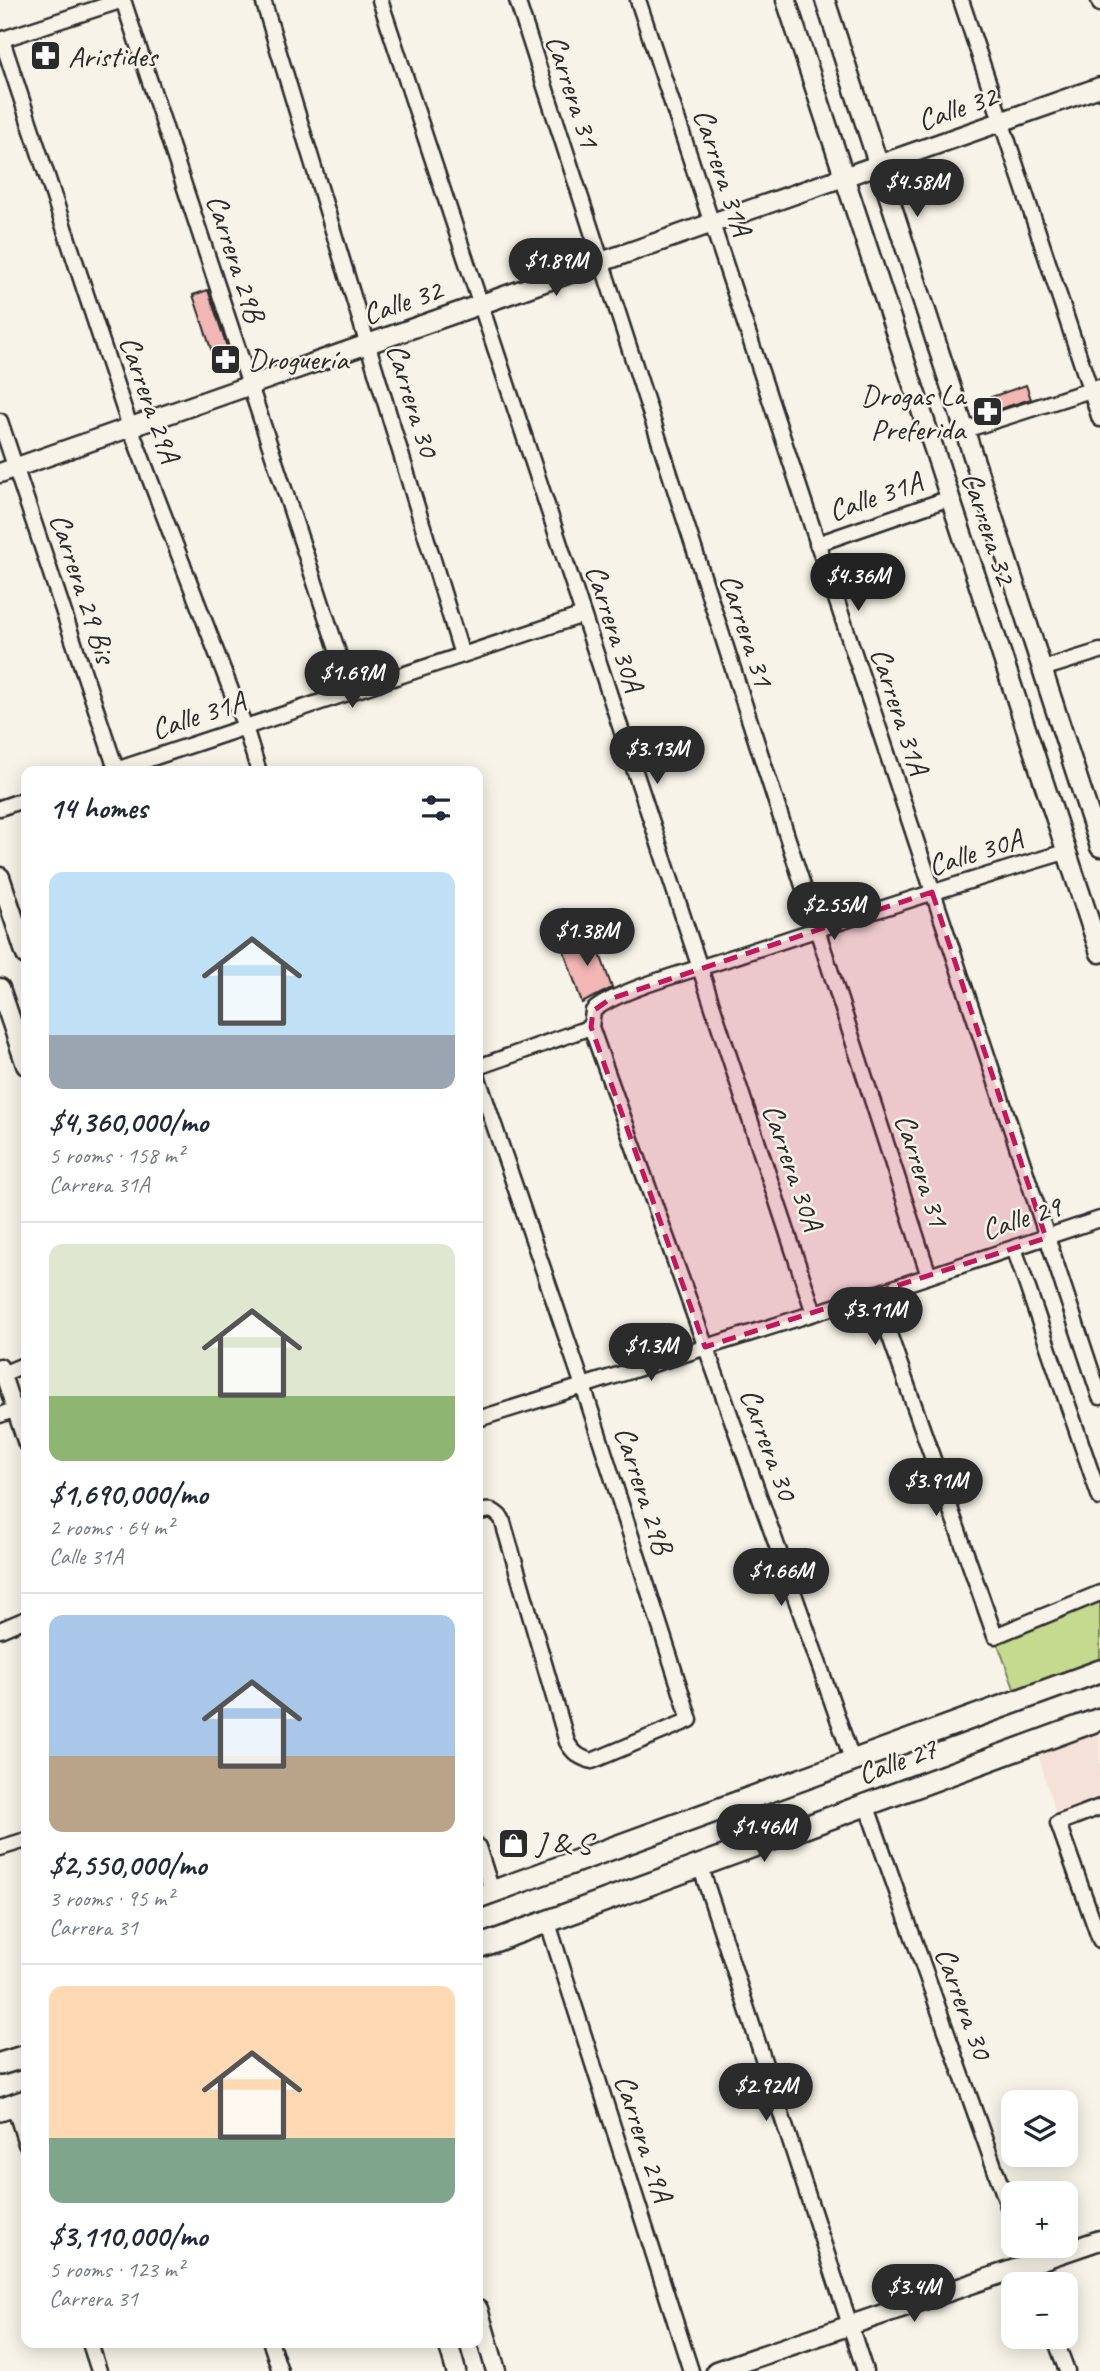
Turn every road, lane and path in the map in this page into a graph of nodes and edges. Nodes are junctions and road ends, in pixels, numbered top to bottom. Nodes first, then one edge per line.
1 (123, 0) edge
2 (262, 0) edge
3 (380, 0) edge
4 (517, 0) edge
5 (638, 0) edge
6 (786, 0) edge
7 (825, 0) edge
8 (961, 0) edge
9 (105, 3) edge
10 (1, 40) edge
11 (1100, 87) edge
12 (1001, 122) junction
13 (879, 165) junction
14 (844, 177) junction
15 (712, 223) junction
16 (601, 262) junction
17 (480, 304) junction
18 (369, 344) junction
19 (250, 385) junction
20 (1095, 389) edge
21 (1100, 419) edge
22 (0, 421) edge
23 (130, 427) junction
24 (965, 430) junction
25 (8, 470) edge
26 (950, 498) junction
27 (817, 544) junction
28 (583, 615) junction
29 (1100, 650) edge
30 (462, 655) junction
31 (1042, 670) junction
32 (351, 692) junction
33 (245, 727) junction
34 (112, 766) edge
35 (129, 766) edge
36 (257, 766) edge
37 (21, 801) edge
38 (0, 808) edge
39 (1100, 848) edge
40 (1065, 852) junction
41 (0, 877) edge
42 (932, 892) junction
43 (816, 930) junction
44 (21, 940) edge
45 (1100, 953) edge
46 (699, 968) junction
47 (0, 988) edge
48 (591, 1027) junction
49 (21, 1050) edge
50 (483, 1065) edge
51 (483, 1093) edge
52 (1100, 1219) edge
53 (1046, 1238) junction
54 (1014, 1248) junction
55 (929, 1276) junction
56 (874, 1294) junction
57 (814, 1313) junction
58 (705, 1347) junction
59 (21, 1366) edge
60 (1, 1372) edge
61 (583, 1386) junction
62 (1100, 1397) edge
63 (20, 1407) edge
64 (0, 1415) edge
65 (483, 1417) edge
66 (1100, 1498) edge
67 (483, 1511) edge
68 (1100, 1593) edge
69 (21, 1621) edge
70 (0, 1630) edge
71 (1100, 1671) edge
72 (1100, 1719) edge
73 (853, 1762) junction
74 (866, 1804) junction
75 (1100, 1807) edge
76 (21, 1842) edge
77 (0, 1849) edge
78 (700, 1865) junction
79 (485, 1894) edge
80 (547, 1920) junction
81 (1100, 1940) edge
82 (483, 1945) edge
83 (21, 2058) edge
84 (0, 2064) edge
85 (13, 2105) edge
86 (21, 2129) edge
87 (1001, 2186) edge
88 (1100, 2240) edge
89 (1027, 2258) edge
90 (1029, 2264) junction
91 (1032, 2272) edge
92 (483, 2326) edge
93 (850, 2326) junction
94 (92, 2348) edge
95 (273, 2348) edge
96 (449, 2348) edge
97 (1059, 2349) edge
98 (99, 2371) edge
99 (280, 2371) edge
100 (456, 2371) edge
101 (496, 2371) edge
102 (691, 2371) edge
103 (716, 2371) edge
104 (865, 2371) edge
105 (1067, 2371) edge

1 - 9 street
1 - 19 street, Carrera 29B
2 - 18 street, Carrera 30
3 - 17 street, Carrera 30A
4 - 16 street, Carrera 31
5 - 15 street, Carrera 31A
6 - 14 street, Carrera 32
7 - 13 street, Carrera 32
8 - 12 street
9 - 10 street
10 - 23 street, Carrera 29A
11 - 12 street, Calle 32
12 - 13 street, Calle 32
12 - 20 street
13 - 14 street, Calle 32
13 - 24 street, Carrera 32
14 - 15 street, Calle 32
14 - 26 street, Carrera 32
15 - 16 street, Calle 32
15 - 27 street, Carrera 31A
16 - 17 street, Calle 32
16 - 43 street, Carrera 31
17 - 18 street, Calle 32
17 - 28 street, Carrera 30A
18 - 19 street, Calle 32
18 - 30 street, Carrera 30
19 - 23 street, Calle 32
19 - 32 street, Carrera 29B
20 - 21 street
20 - 24 street
22 - 25 street, Carrera 29 Bis
23 - 25 street, Calle 32
23 - 33 street, Carrera 29A
24 - 31 street, Carrera 32
25 - 34 street, Carrera 29 Bis
26 - 27 street, Calle 31A
26 - 40 street, Carrera 32
27 - 42 street, Carrera 31A
28 - 30 street, Calle 31A
28 - 46 street, Carrera 30A
29 - 31 street
30 - 32 street, Calle 31A
31 - 39 street, Carrera 32
32 - 33 street, Calle 31A
33 - 35 street, Calle 31A
33 - 36 street, Carrera 29A
37 - 38 street
40 - 42 street, Calle 30A
40 - 45 street, Carrera 32
41 - 44 street
42 - 43 street, Calle 30A
42 - 53 street, Carrera 31A
43 - 46 street, Calle 30A
43 - 55 street, Carrera 31
46 - 48 street, Calle 30A
46 - 57 street, Carrera 30A
47 - 49 street
48 - 50 street
48 - 58 street, Carrera 30
51 - 61 street, Carrera 29B
52 - 53 street, Calle 29
53 - 54 street, Calle 29
53 - 62 street, Carrera 31A
54 - 55 street, Calle 29
54 - 66 street
55 - 56 street, Calle 29
56 - 57 street, Calle 29
56 - 68 street
57 - 58 street, Calle 29
58 - 61 street, Calle 29
58 - 73 street, Carrera 30
59 - 60 street
60 - 63 street
61 - 65 street, Calle 29
61 - 67 street, Carrera 29B
63 - 64 street
69 - 70 street
71 - 73 main road, Calle 27
72 - 74 main road, Calle 27
73 - 79 main road, Calle 27
74 - 78 main road, Calle 27
74 - 87 street, Carrera 30
75 - 81 street
76 - 77 street
78 - 80 main road, Calle 27
78 - 93 street
80 - 82 main road, Calle 27
80 - 102 street, Carrera 29A
83 - 84 main road
85 - 86 street
88 - 90 street
89 - 90 street
90 - 91 street
90 - 93 street
92 - 101 street
93 - 103 street
93 - 104 street
94 - 98 street
95 - 99 street
96 - 100 street
97 - 105 street

